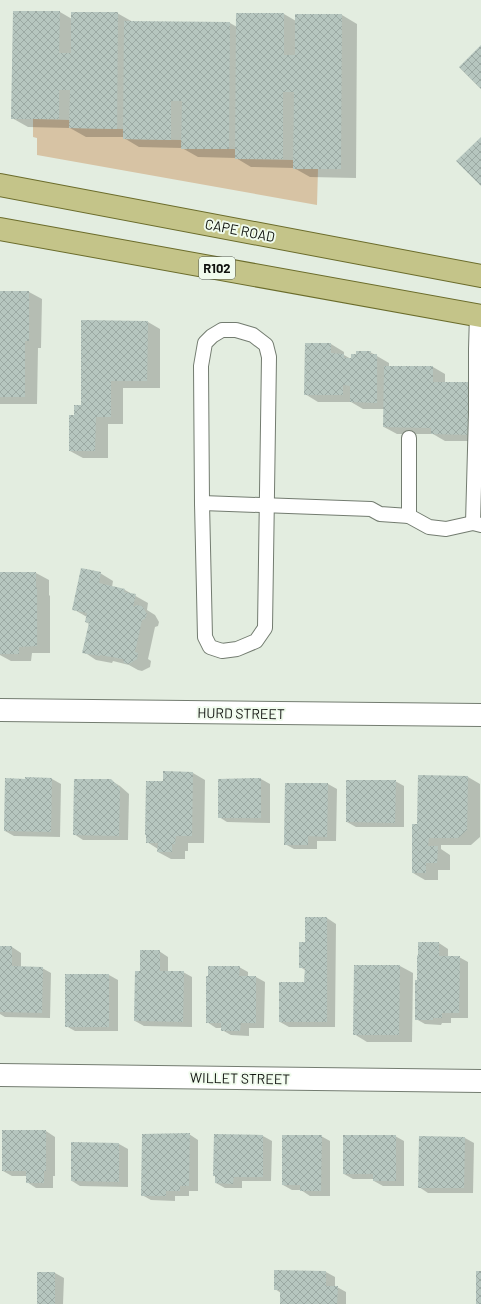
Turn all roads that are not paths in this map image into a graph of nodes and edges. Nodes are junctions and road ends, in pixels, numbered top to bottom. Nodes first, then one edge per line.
1 (0, 185) edge
2 (0, 229) edge
3 (481, 276) edge
4 (479, 316) edge
5 (409, 438) dead end
6 (202, 503) junction
7 (267, 504) junction
8 (409, 516) junction
9 (477, 524) edge
10 (0, 710) edge
11 (481, 715) edge
12 (0, 1076) edge
13 (481, 1081) edge

1 - 3 main road, CAPE ROAD
2 - 4 main road, R102
4 - 9 lane
5 - 8 lane
6 - 7 lane
6 - 7 lane
6 - 7 lane
7 - 8 lane
8 - 9 lane
10 - 11 street, HURD STREET
12 - 13 street, WILLET STREET

